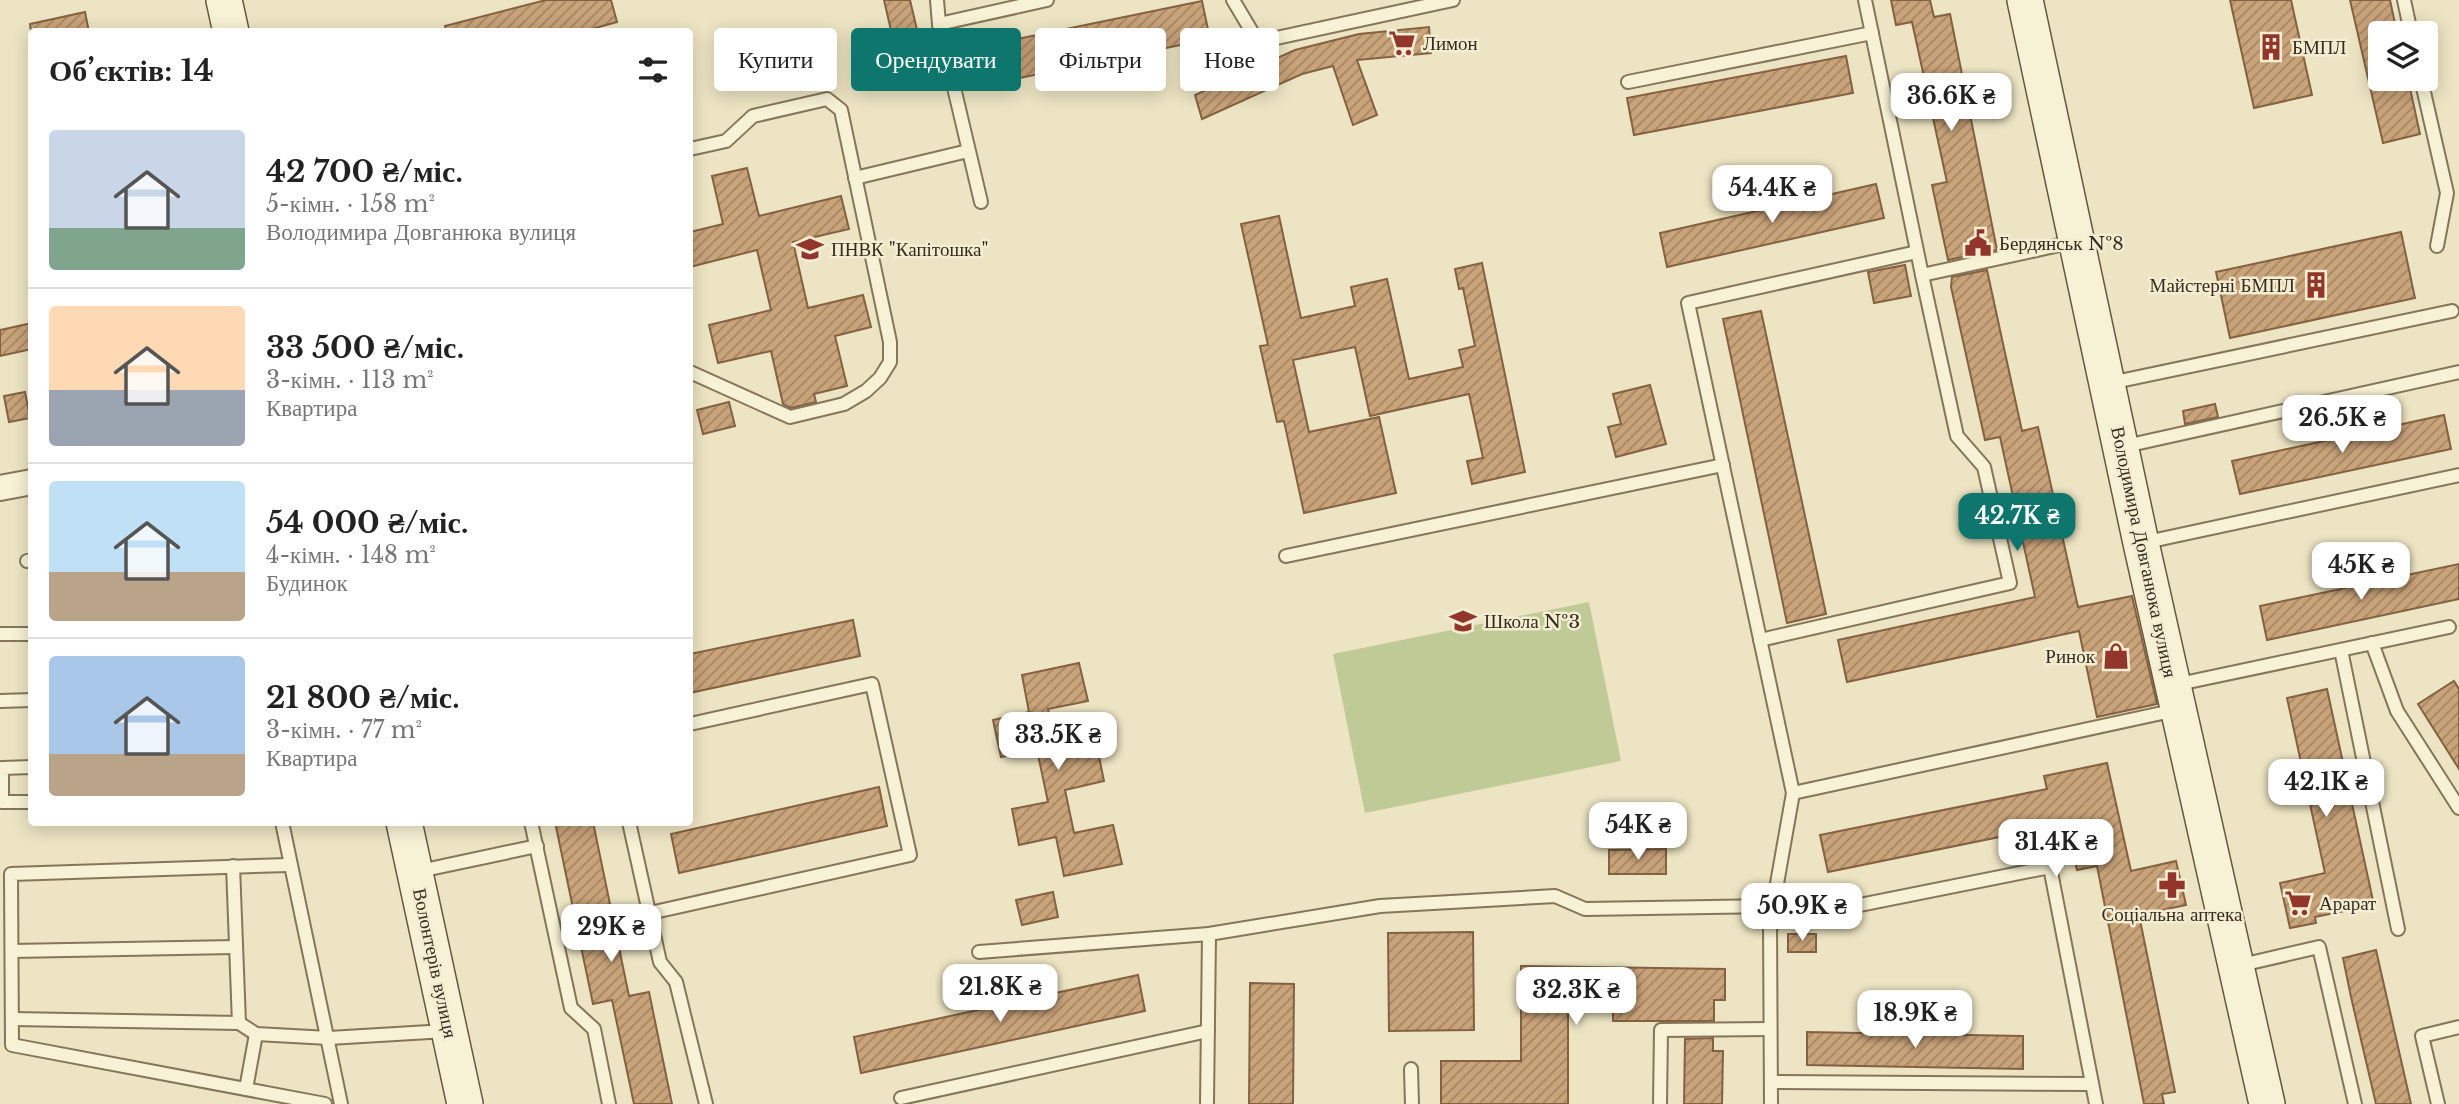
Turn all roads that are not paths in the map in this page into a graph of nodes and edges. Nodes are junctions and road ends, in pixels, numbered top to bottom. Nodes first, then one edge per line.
1 (224, 0) edge
2 (937, 0) edge
3 (1047, 0) edge
4 (1233, 0) edge
5 (1452, 0) edge
6 (1865, 0) edge
7 (2025, 0) edge
8 (2403, 0) edge
9 (2408, 21) edge
10 (939, 24) junction
11 (230, 28) edge
12 (1871, 33) junction
13 (1628, 82) dead end
14 (2424, 91) edge
15 (693, 148) edge
16 (968, 151) junction
17 (855, 178) junction
18 (981, 202) dead end
19 (2077, 241) junction
20 (2437, 246) dead end
21 (1917, 252) junction
22 (1922, 275) junction
23 (2452, 311) dead end
24 (2459, 372) edge
25 (693, 373) edge
26 (2107, 384) junction
27 (2121, 447) junction
28 (1723, 465) junction
29 (2459, 475) edge
30 (28, 483) edge
31 (0, 488) edge
32 (2141, 543) junction
33 (1286, 556) dead end
34 (2449, 627) dead end
35 (0, 634) edge
36 (28, 634) edge
37 (1760, 640) junction
38 (2372, 643) junction
39 (2341, 650) junction
40 (2176, 697) junction
41 (28, 700) edge
42 (0, 701) edge
43 (693, 723) edge
44 (28, 767) edge
45 (1793, 793) junction
46 (28, 802) edge
47 (2459, 808) edge
48 (283, 826) edge
49 (405, 826) edge
50 (532, 826) edge
51 (630, 826) edge
52 (537, 846) junction
53 (288, 865) junction
54 (233, 866) junction
55 (415, 872) junction
56 (1773, 905) junction
57 (650, 913) junction
58 (1770, 923) junction
59 (2398, 929) dead end
60 (1209, 934) junction
61 (235, 947) junction
62 (12, 951) junction
63 (979, 952) dead end
64 (2237, 966) junction
65 (13, 1019) junction
66 (239, 1023) junction
67 (2459, 1027) edge
68 (1770, 1029) junction
69 (450, 1031) junction
70 (1208, 1031) junction
71 (257, 1034) junction
72 (329, 1038) junction
73 (1411, 1069) dead end
74 (1771, 1082) junction
75 (2092, 1084) junction
76 (246, 1089) junction
77 (901, 1098) dead end
78 (325, 1104) edge
79 (341, 1104) edge
80 (465, 1104) edge
81 (609, 1104) edge
82 (706, 1104) edge
83 (1207, 1104) edge
84 (1412, 1104) edge
85 (1660, 1104) edge
86 (1771, 1104) edge
87 (2096, 1104) edge
88 (2267, 1104) edge
89 (2355, 1104) edge
90 (2438, 1104) edge

1 - 11 main road
2 - 10 lane
3 - 10 lane
4 - 5 lane
6 - 12 lane
7 - 19 main road, Володимира Довганюка вулиця
8 - 9 lane
10 - 16 lane
12 - 13 lane
12 - 21 lane
14 - 20 lane
15 - 17 lane
16 - 17 lane
16 - 18 lane
17 - 25 lane
19 - 22 lane
19 - 26 main road, Володимира Довганюка вулиця
21 - 22 lane
21 - 28 lane
22 - 37 lane
23 - 26 lane
24 - 27 lane
26 - 27 main road, Володимира Довганюка вулиця
27 - 32 main road, Володимира Довганюка вулиця
28 - 33 lane
28 - 37 lane
29 - 32 lane
30 - 31 street
32 - 40 main road, Володимира Довганюка вулиця
34 - 38 lane
35 - 36 lane
37 - 45 lane
38 - 39 lane
38 - 47 lane
39 - 40 lane
39 - 59 lane
40 - 45 lane
40 - 64 main road, Володимира Довганюка вулиця
41 - 42 lane
43 - 57 lane
44 - 46 lane
45 - 56 lane
48 - 53 lane
49 - 55 main road, Волонтерів вулиця
50 - 52 lane
51 - 57 lane
52 - 55 lane
52 - 81 lane
53 - 54 lane
53 - 72 lane
54 - 61 lane
54 - 62 lane
55 - 69 main road, Волонтерів вулиця
56 - 58 lane
56 - 60 lane
57 - 82 lane
58 - 68 lane
58 - 75 lane
60 - 63 lane
60 - 70 lane
61 - 62 lane
61 - 66 lane
62 - 65 lane
64 - 88 main road, Володимира Довганюка вулиця
64 - 89 lane
65 - 66 lane
65 - 76 lane
66 - 71 lane
67 - 90 lane
68 - 74 lane
68 - 85 lane
69 - 72 lane
69 - 80 main road, Волонтерів вулиця
70 - 77 lane
70 - 83 lane
71 - 72 lane
71 - 76 lane
72 - 79 lane
73 - 84 lane
74 - 75 lane
74 - 86 lane
75 - 87 lane
76 - 78 lane

